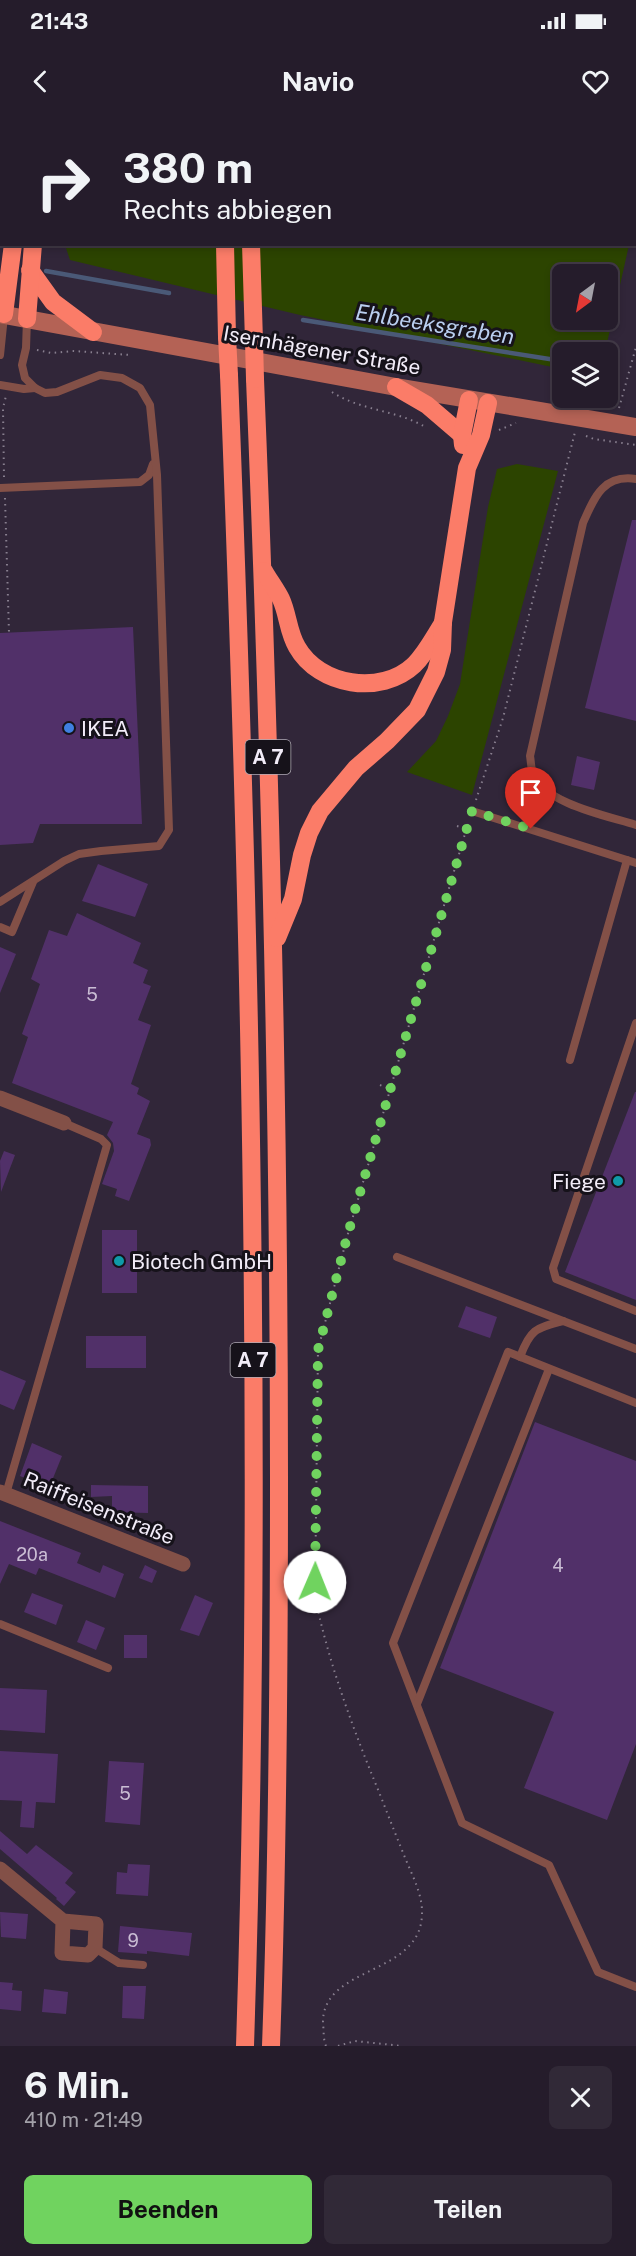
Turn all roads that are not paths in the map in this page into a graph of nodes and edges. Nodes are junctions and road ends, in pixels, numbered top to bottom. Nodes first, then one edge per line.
1 (13, 246) edge
2 (33, 246) edge
3 (225, 246) edge
4 (251, 246) edge
5 (30, 270) junction
6 (2, 314) edge
7 (27, 319) junction
8 (93, 332) junction
9 (0, 355) edge
10 (0, 385) edge
11 (396, 387) junction
12 (35, 388) junction
13 (469, 400) junction
14 (488, 403) junction
15 (636, 427) edge
16 (462, 435) junction
17 (154, 462) junction
18 (467, 468) junction
19 (633, 479) edge
20 (0, 488) edge
21 (263, 569) junction
22 (444, 622) junction
23 (472, 811) road end
24 (636, 825) edge
25 (627, 860) junction
26 (636, 863) edge
27 (33, 882) junction
28 (0, 902) edge
29 (0, 927) edge
30 (274, 945) junction
31 (636, 1023) edge
32 (570, 1060) dead end
33 (0, 1098) edge
34 (64, 1123) joint
35 (397, 1257) dead end
36 (636, 1311) edge
37 (564, 1321) junction
38 (636, 1349) edge
39 (520, 1357) junction
40 (549, 1369) junction
41 (636, 1403) edge
42 (3, 1493) edge
43 (183, 1564) dead end
44 (0, 1624) edge
45 (108, 1668) dead end
46 (417, 1704) junction
47 (0, 1869) edge
48 (63, 1921) junction
49 (95, 1948) junction
50 (143, 1965) dead end
51 (636, 1987) edge
52 (245, 2046) edge
53 (271, 2046) edge

1 - 6 highway
2 - 5 highway
3 - 52 highway, A 7, bridge
4 - 21 highway, A 7, bridge
5 - 7 highway
5 - 8 highway
6 - 7 main road, Isernhägener Straße
6 - 9 lane
7 - 8 main road, Isernhägener Straße
7 - 12 lane
8 - 11 main road, Isernhägener Straße
10 - 12 lane
11 - 13 main road, Isernhägener Straße
11 - 16 highway
12 - 17 lane
13 - 14 main road, Isernhägener Straße
13 - 16 highway
14 - 15 main road, Isernhägener Straße
14 - 18 highway
16 - 18 highway
17 - 20 lane
17 - 27 lane
18 - 22 highway
19 - 24 lane
21 - 22 highway
21 - 30 highway, A 7
22 - 30 highway
23 - 25 lane
25 - 26 lane
25 - 32 lane
27 - 28 lane
27 - 29 lane
30 - 53 highway, A 7
31 - 36 lane
33 - 34 street
34 - 42 lane
35 - 37 lane
37 - 38 lane
37 - 39 lane
39 - 40 lane
39 - 46 lane
40 - 41 lane
40 - 46 lane
42 - 43 street, Raiffeisenstraße
44 - 45 lane
46 - 51 lane
47 - 48 street
48 - 49 street
48 - 49 street
49 - 50 lane

